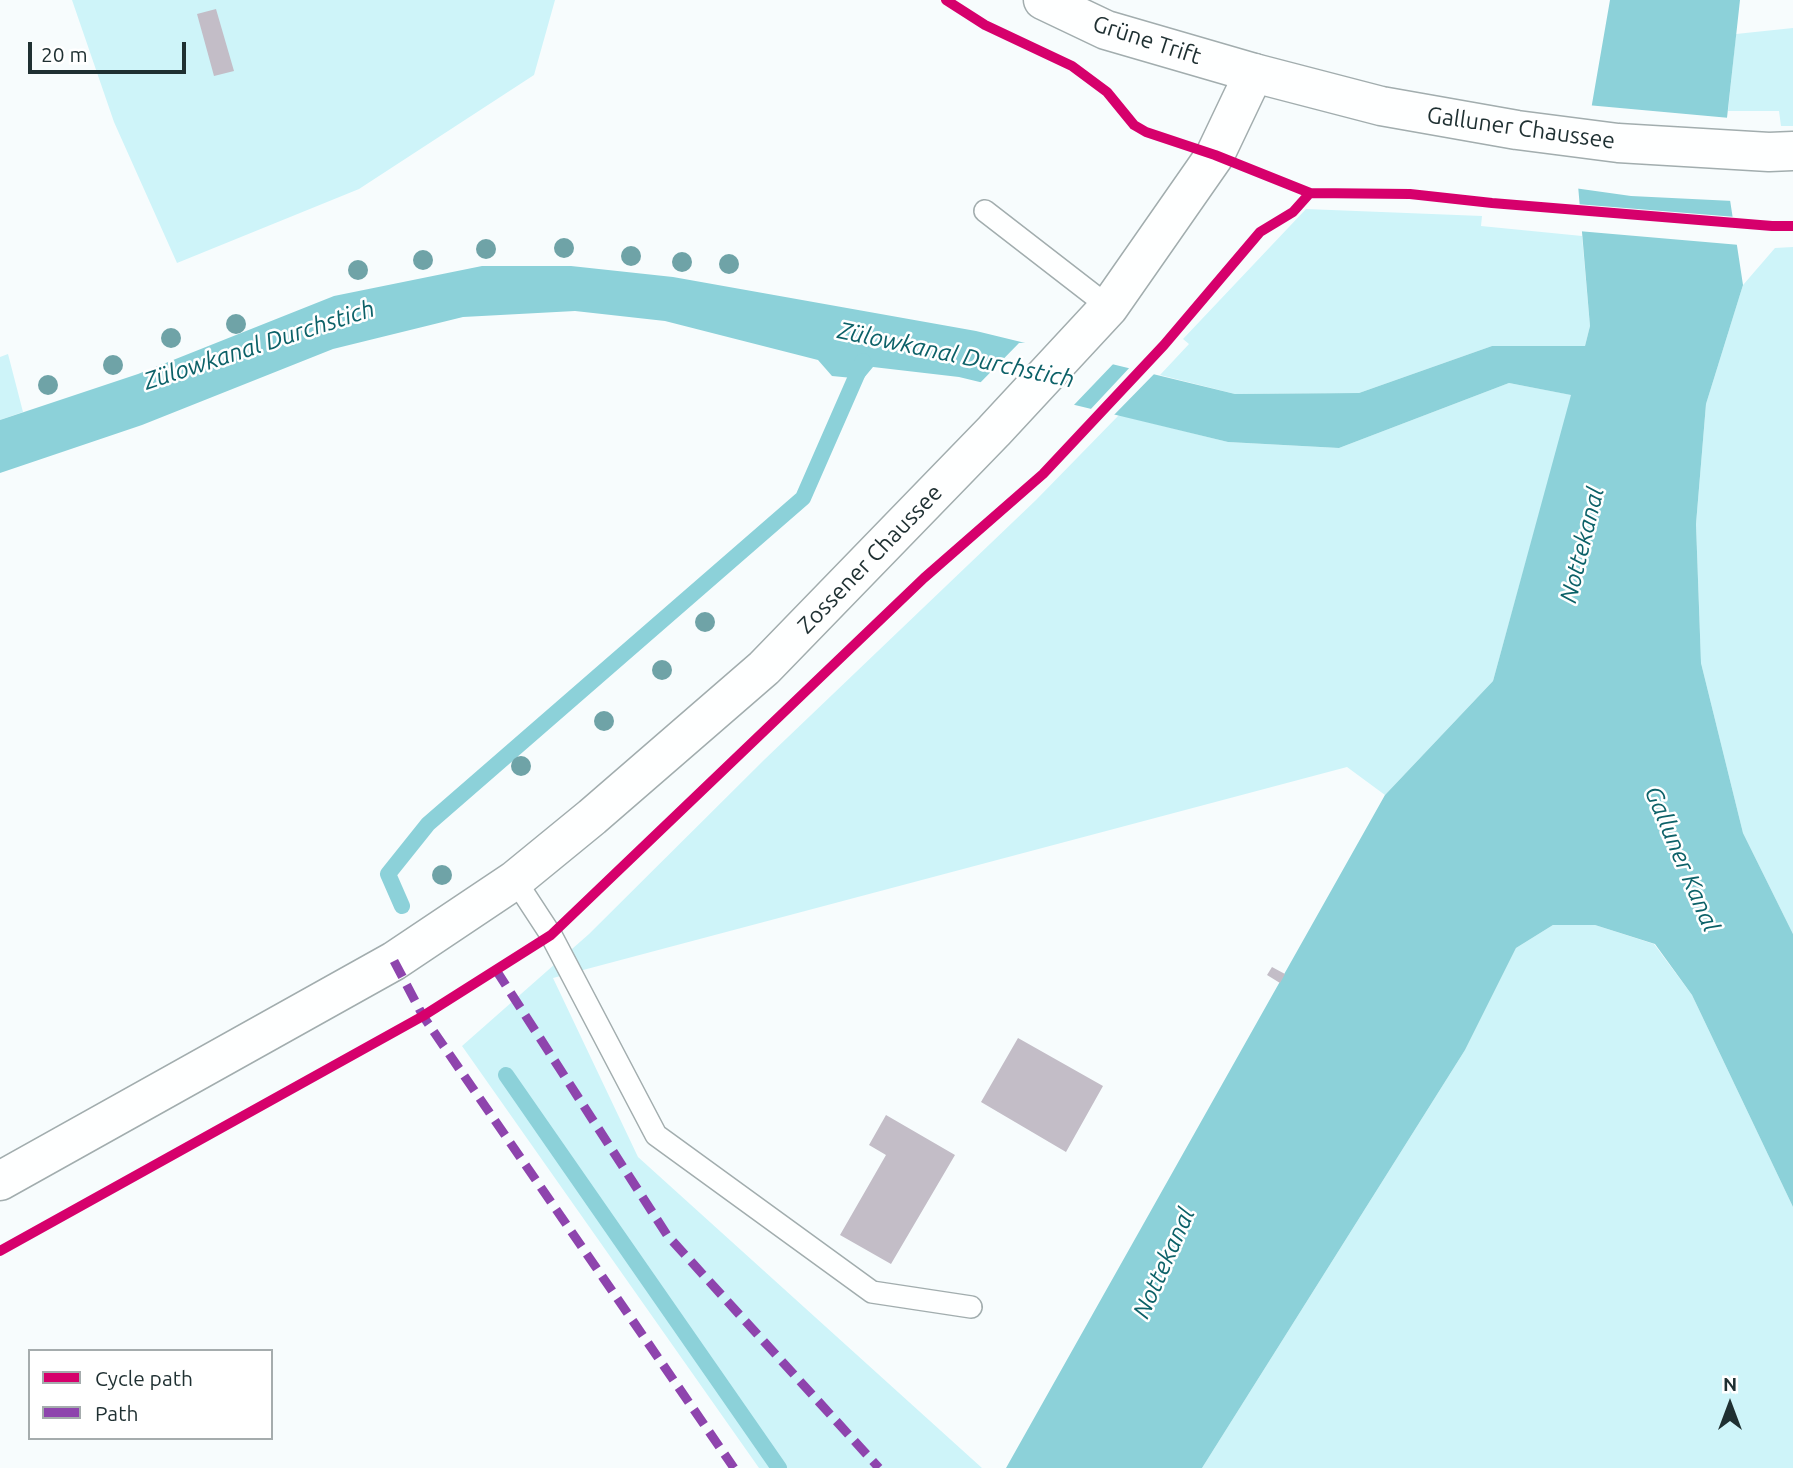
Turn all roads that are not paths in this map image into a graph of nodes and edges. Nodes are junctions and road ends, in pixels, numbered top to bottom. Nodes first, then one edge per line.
1 (1043, 0) edge
2 (1254, 73) junction
3 (1781, 151) edge
4 (985, 211) dead end
5 (1109, 307) junction
6 (515, 880) junction
7 (0, 1181) edge
8 (971, 1307) dead end

1 - 2 main road, Grüne Trift
2 - 3 main road, Galluner Chaussee
2 - 5 main road, Zossener Chaussee
4 - 5 lane
5 - 6 main road, Zossener Chaussee
6 - 7 main road, Zossener Chaussee
6 - 8 lane

